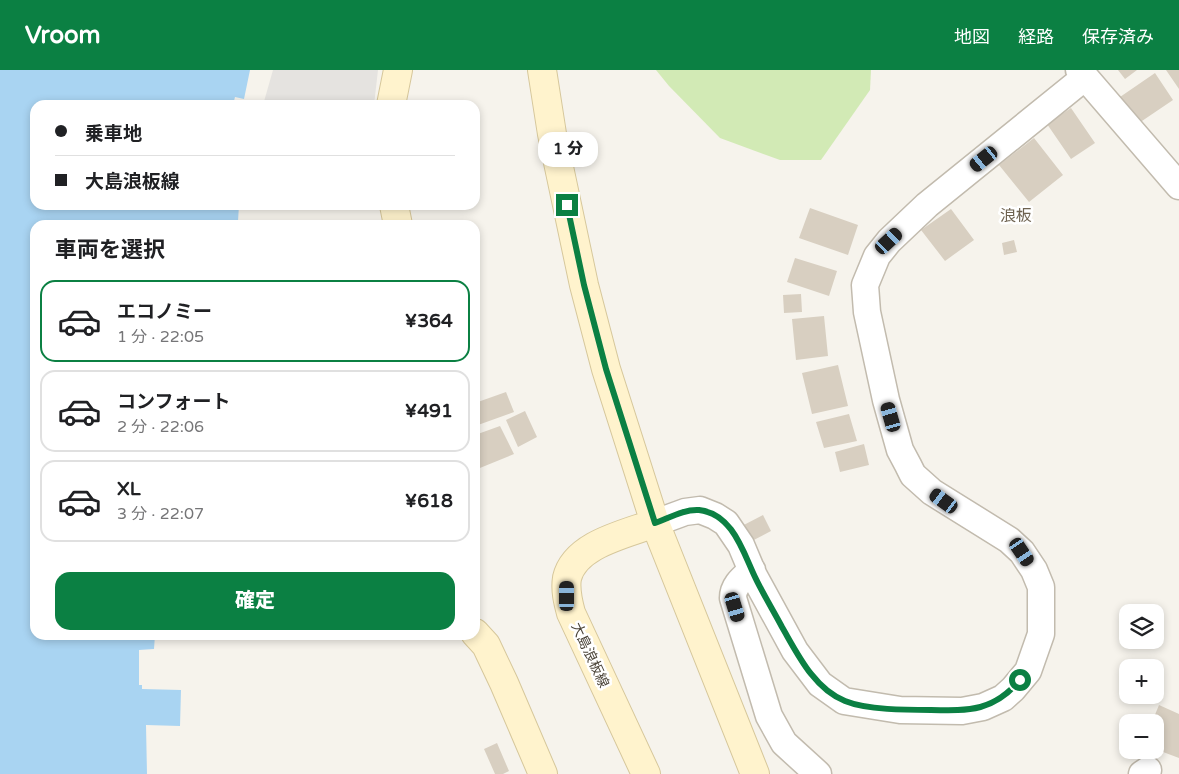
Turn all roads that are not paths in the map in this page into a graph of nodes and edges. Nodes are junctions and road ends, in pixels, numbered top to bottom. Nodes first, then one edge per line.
1 (398, 70) edge
2 (542, 70) edge
3 (1081, 74) edge
4 (392, 100) edge
5 (1179, 186) edge
6 (655, 523) junction
7 (752, 570) junction
8 (480, 638) edge
9 (543, 774) edge
10 (646, 774) edge
11 (755, 774) edge
12 (818, 774) edge

1 - 4 main road
2 - 6 main road
3 - 5 street
3 - 7 street
6 - 7 street
6 - 10 main road, 大島浪板線
6 - 11 main road
7 - 12 street
8 - 9 main road

